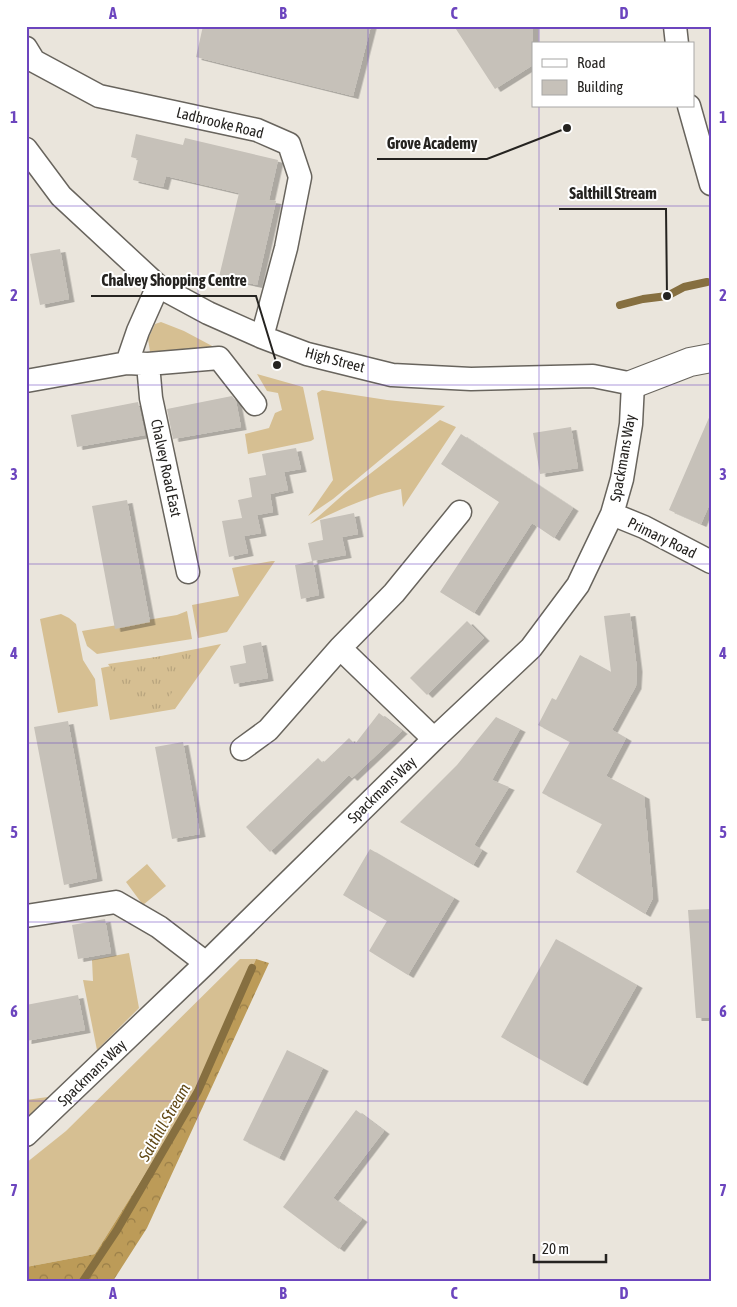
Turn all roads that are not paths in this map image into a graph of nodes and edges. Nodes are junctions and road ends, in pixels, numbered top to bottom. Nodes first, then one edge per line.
1 (675, 26) edge
2 (677, 42) edge
3 (26, 48) edge
4 (690, 108) edge
5 (26, 149) edge
6 (711, 184) edge
7 (158, 286) junction
8 (262, 337) junction
9 (711, 358) edge
10 (138, 363) junction
11 (26, 382) edge
12 (633, 384) junction
13 (255, 404) dead end
14 (460, 512) dead end
15 (612, 514) junction
16 (711, 562) edge
17 (188, 572) dead end
18 (340, 648) junction
19 (434, 739) junction
20 (242, 749) dead end
21 (26, 916) edge
22 (206, 963) junction
23 (26, 1135) edge

1 - 2 street
3 - 8 street, Ladbrooke Road
4 - 6 street
5 - 7 street, High Street
7 - 8 street, High Street
7 - 10 street, Chalvey Road East
8 - 12 street, High Street
9 - 12 street
10 - 11 street
10 - 13 street
10 - 17 street, Chalvey Road East
12 - 15 street, Spackmans Way
14 - 18 street
15 - 16 street, Primary Road
15 - 19 street, Spackmans Way
18 - 19 street
18 - 20 street
19 - 22 street, Spackmans Way
21 - 22 street
22 - 23 street, Spackmans Way

